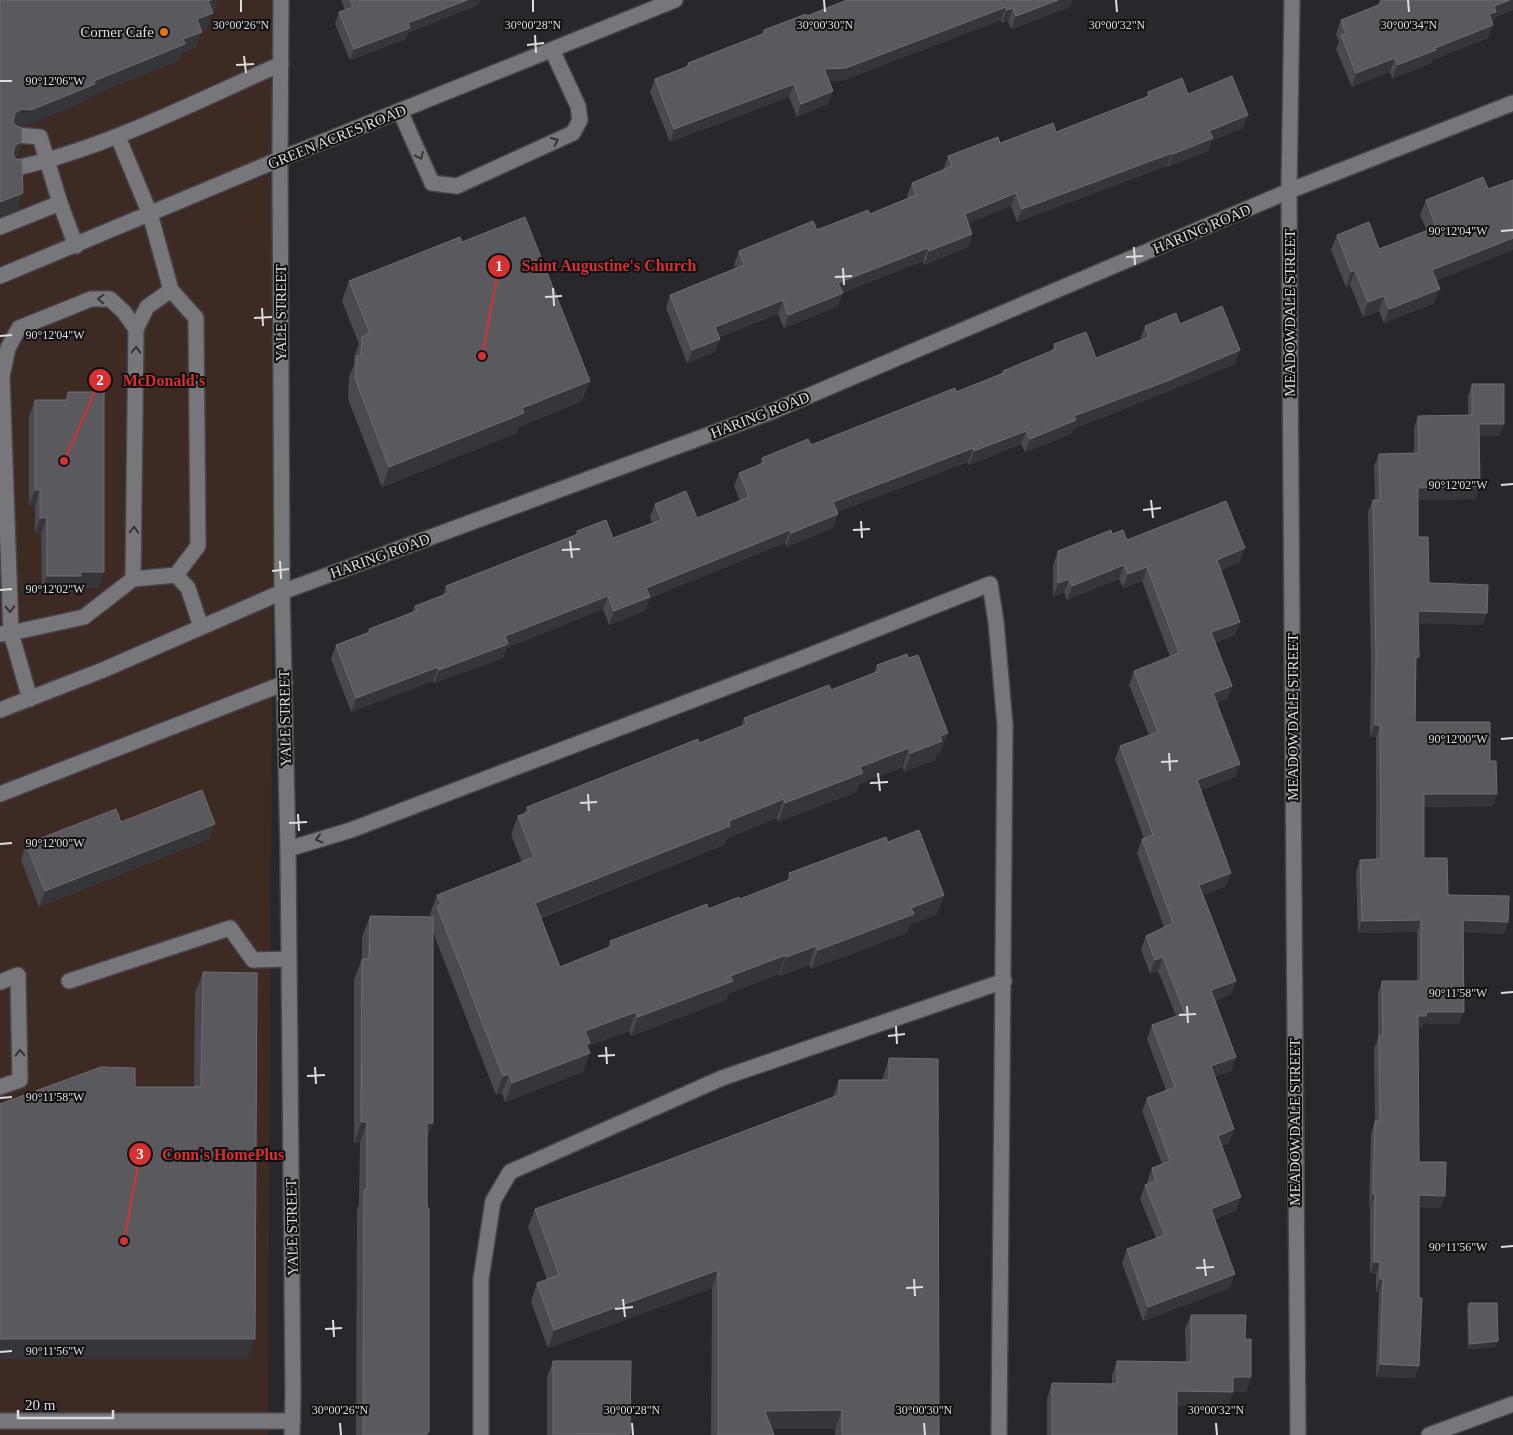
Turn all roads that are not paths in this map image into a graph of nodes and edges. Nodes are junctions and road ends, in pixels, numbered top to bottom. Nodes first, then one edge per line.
1 (281, 0) edge
2 (675, 0) edge
3 (1292, 0) edge
4 (552, 50) junction
5 (281, 64) junction
6 (1513, 103) edge
7 (400, 111) junction
8 (16, 135) edge
9 (118, 137) junction
10 (280, 159) junction
11 (47, 161) junction
12 (16, 168) edge
13 (1290, 191) junction
14 (60, 203) junction
15 (150, 214) junction
16 (0, 226) edge
17 (76, 246) junction
18 (0, 276) edge
19 (172, 290) junction
20 (136, 329) junction
21 (176, 575) junction
22 (133, 579) junction
23 (282, 592) junction
24 (201, 627) junction
25 (5, 634) edge
26 (285, 683) junction
27 (30, 699) junction
28 (0, 710) edge
29 (0, 794) edge
30 (288, 849) junction
31 (289, 959) junction
32 (1004, 981) junction
33 (0, 982) edge
34 (69, 982) dead end
35 (0, 1087) edge
36 (1513, 1404) edge
37 (0, 1421) edge
38 (118, 1428) edge
39 (292, 1428) edge
40 (481, 1435) edge
41 (999, 1435) edge
42 (1298, 1435) edge
43 (1429, 1435) edge

1 - 5 street, YALE STREET
2 - 4 street, GREEN ACRES ROAD
3 - 13 street, MEADOWDALE STREET
4 - 7 street, GREEN ACRES ROAD
7 -> 4 street
5 - 9 street
5 - 10 street, YALE STREET
6 - 13 street, HARING ROAD
7 - 10 street, GREEN ACRES ROAD
8 - 11 street
9 - 11 street
9 - 15 street
10 - 15 street, GREEN ACRES ROAD
10 - 23 street, YALE STREET
11 - 12 street
11 - 14 street
13 - 23 street, HARING ROAD
13 - 42 street, MEADOWDALE STREET
14 - 16 street
14 - 17 street
15 - 17 street, GREEN ACRES ROAD
15 - 19 street
17 - 18 street, GREEN ACRES ROAD
19 - 20 street
19 - 21 street
22 -> 20 street
20 -> 25 street
21 - 22 street
21 - 24 street
22 - 25 street
23 - 24 street, HARING ROAD
23 - 26 street, YALE STREET
24 - 27 street, HARING ROAD
25 - 27 street
26 - 29 street
26 - 30 street, YALE STREET
27 - 28 street, HARING ROAD
30 - 31 street, YALE STREET
32 -> 30 street
31 - 34 street
31 - 39 street, YALE STREET
32 - 40 street
32 - 41 street
35 -> 33 street
36 - 43 street
37 - 38 street
38 - 39 street

